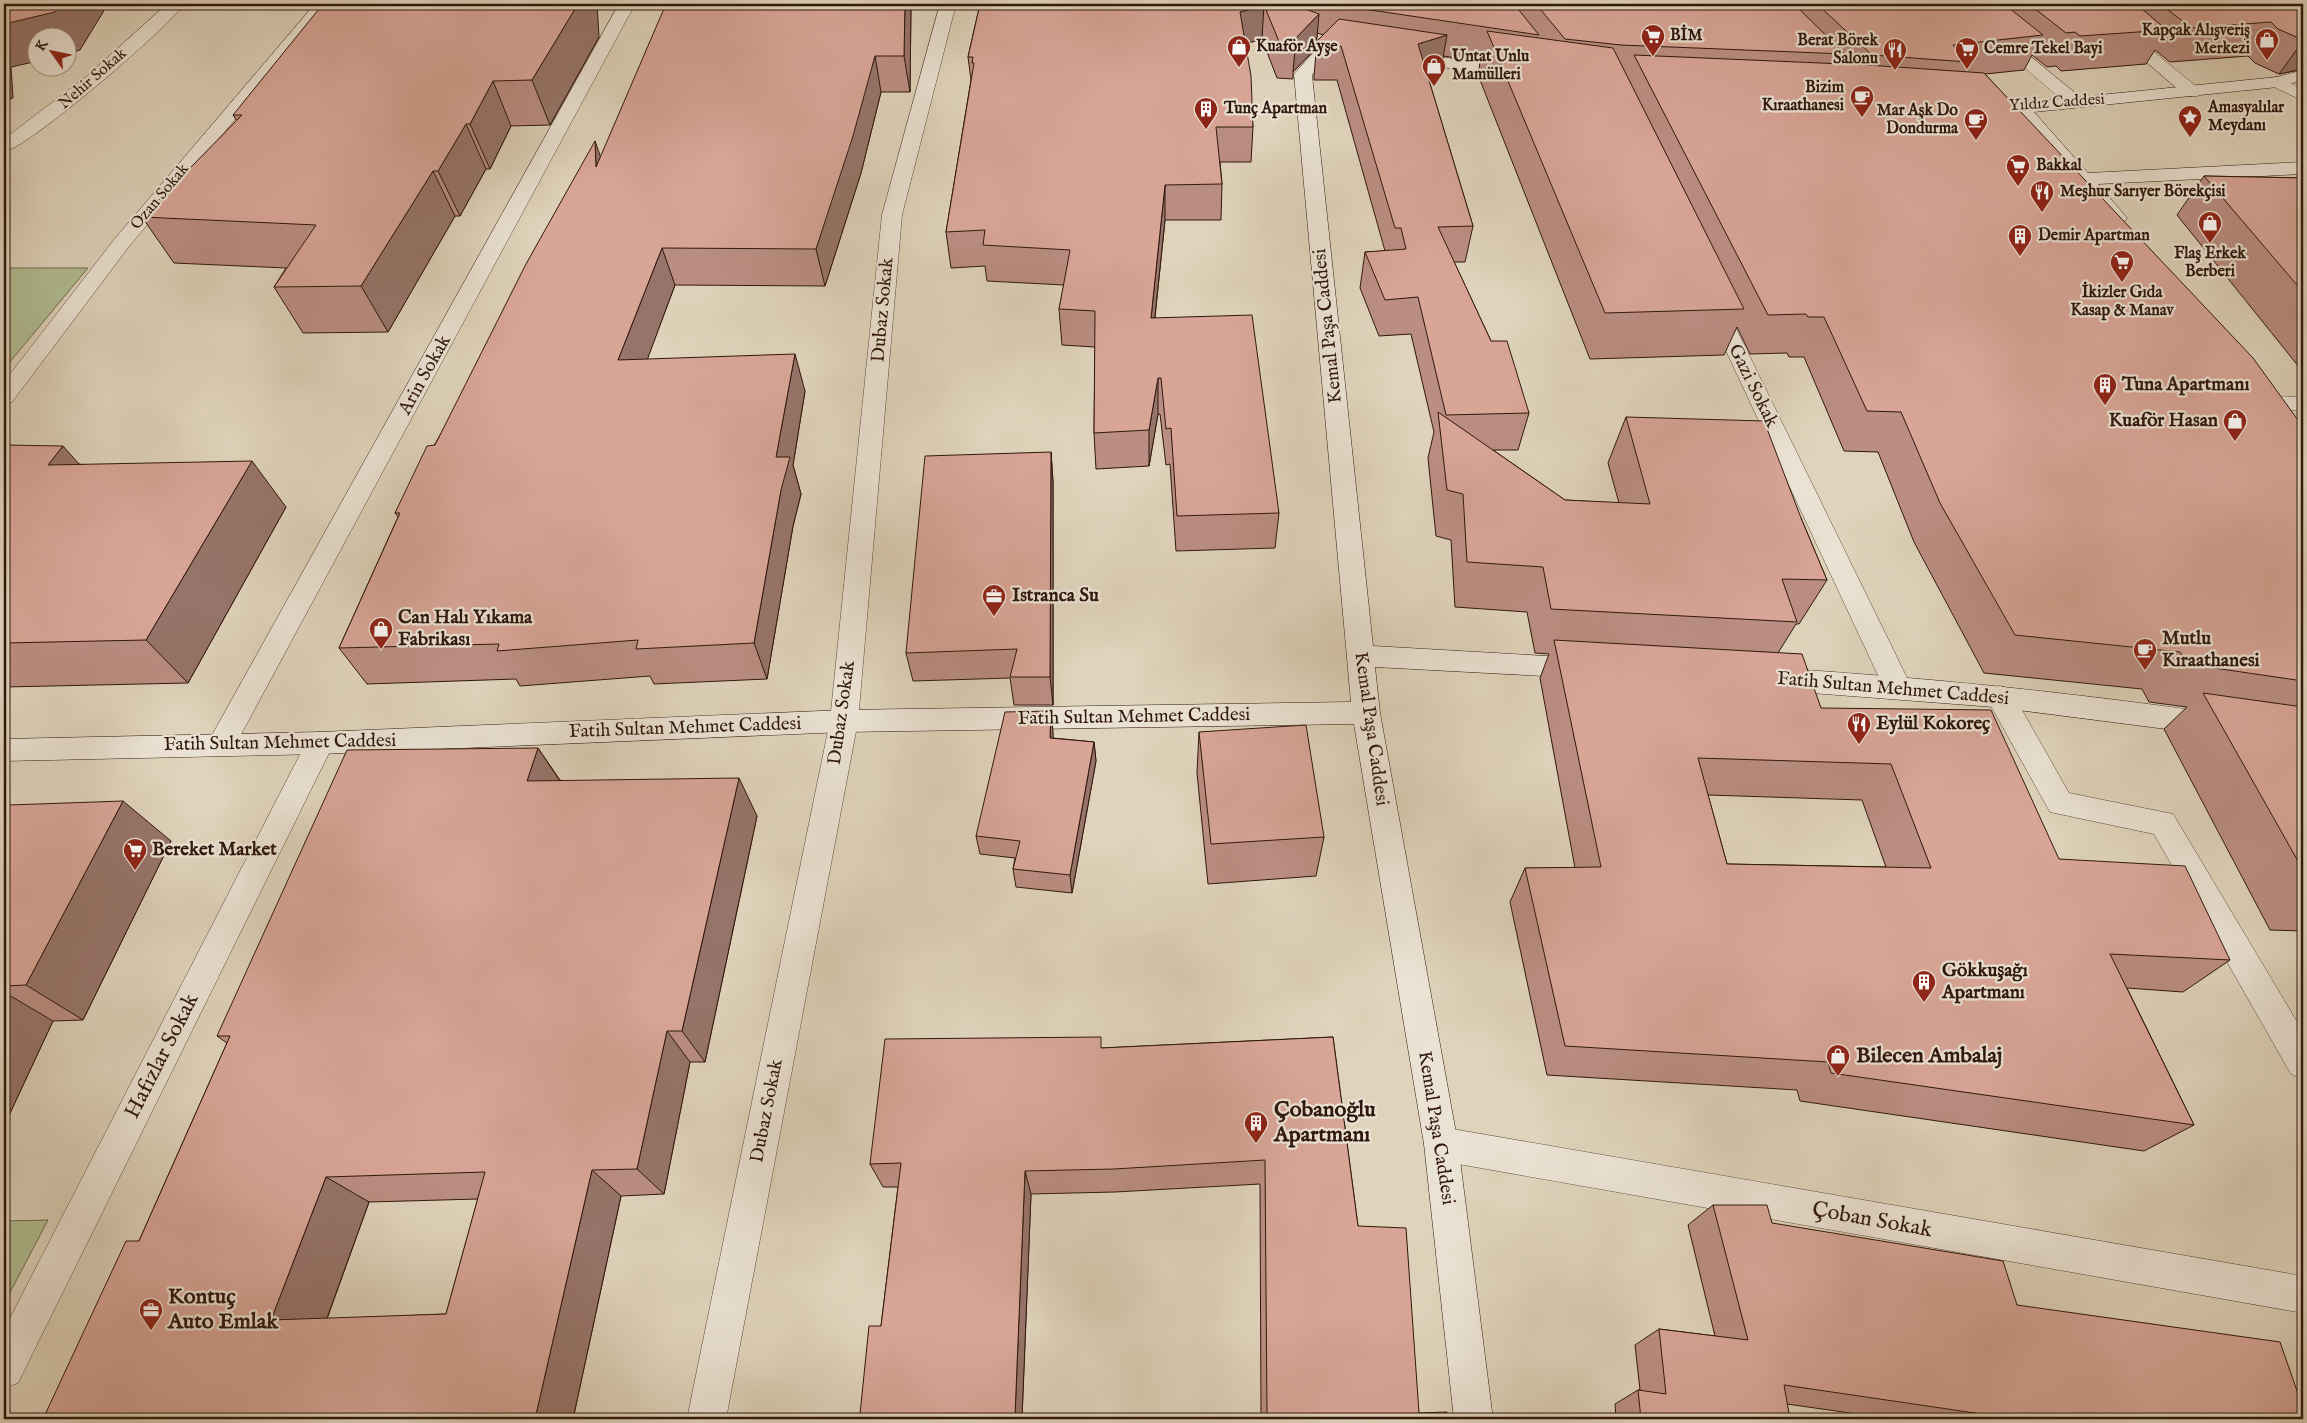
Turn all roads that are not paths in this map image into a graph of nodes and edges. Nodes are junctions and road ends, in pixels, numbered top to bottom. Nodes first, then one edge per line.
1 (176, 4) edge
2 (322, 4) edge
3 (627, 4) edge
4 (948, 4) edge
5 (1958, 4) edge
6 (2087, 4) edge
7 (1330, 43) edge
8 (1388, 54) edge
9 (2303, 75) edge
10 (1531, 76) edge
11 (2278, 82) junction
12 (2192, 92) junction
13 (2303, 96) edge
14 (2076, 102) junction
15 (1964, 104) edge
16 (2022, 108) junction
17 (4, 147) edge
18 (2303, 168) edge
19 (2085, 179) junction
20 (2128, 231) edge
21 (1705, 284) edge
22 (4, 397) edge
23 (2303, 404) edge
24 (2286, 423) edge
25 (1360, 656) junction
26 (1609, 670) edge
27 (1748, 677) edge
28 (1897, 686) junction
29 (2000, 697) junction
30 (1366, 713) junction
31 (844, 721) junction
32 (2235, 727) edge
33 (320, 743) junction
34 (221, 745) junction
35 (4, 750) edge
36 (2303, 1063) edge
37 (1441, 1144) junction
38 (2303, 1295) edge
39 (4, 1369) edge
40 (706, 1419) edge
41 (1474, 1419) edge

1 - 17 street, Nehir Sokak
2 - 22 street, Ozan Sokak
3 - 34 street, Arin Sokak
4 - 31 street, Dubaz Sokak
5 - 14 street
6 - 12 street
7 - 25 street, Kemal Paşa Caddesi
8 - 10 street
9 - 11 street, Yıldız Caddesi
11 - 12 street, Yıldız Caddesi
11 - 13 street
12 - 14 street, Yıldız Caddesi
14 - 16 street, Yıldız Caddesi
15 - 16 street, Yıldız Caddesi
16 - 19 street
18 - 19 street
19 - 20 street
21 - 28 street, Gazi Sokak
23 - 24 street
25 - 26 street
25 - 30 street, Kemal Paşa Caddesi
27 - 28 street, Fatih Sultan Mehmet Caddesi
28 - 29 street, Fatih Sultan Mehmet Caddesi
29 - 32 street, Fatih Sultan Mehmet Caddesi
29 - 36 street
30 - 31 street, Fatih Sultan Mehmet Caddesi
30 - 37 street, Kemal Paşa Caddesi
31 - 33 street, Fatih Sultan Mehmet Caddesi
31 - 40 street, Dubaz Sokak
33 - 34 street, Fatih Sultan Mehmet Caddesi
33 - 39 street, Hafızlar Sokak
34 - 35 street, Fatih Sultan Mehmet Caddesi
37 - 38 street, Çoban Sokak
37 - 41 street, Kemal Paşa Caddesi

